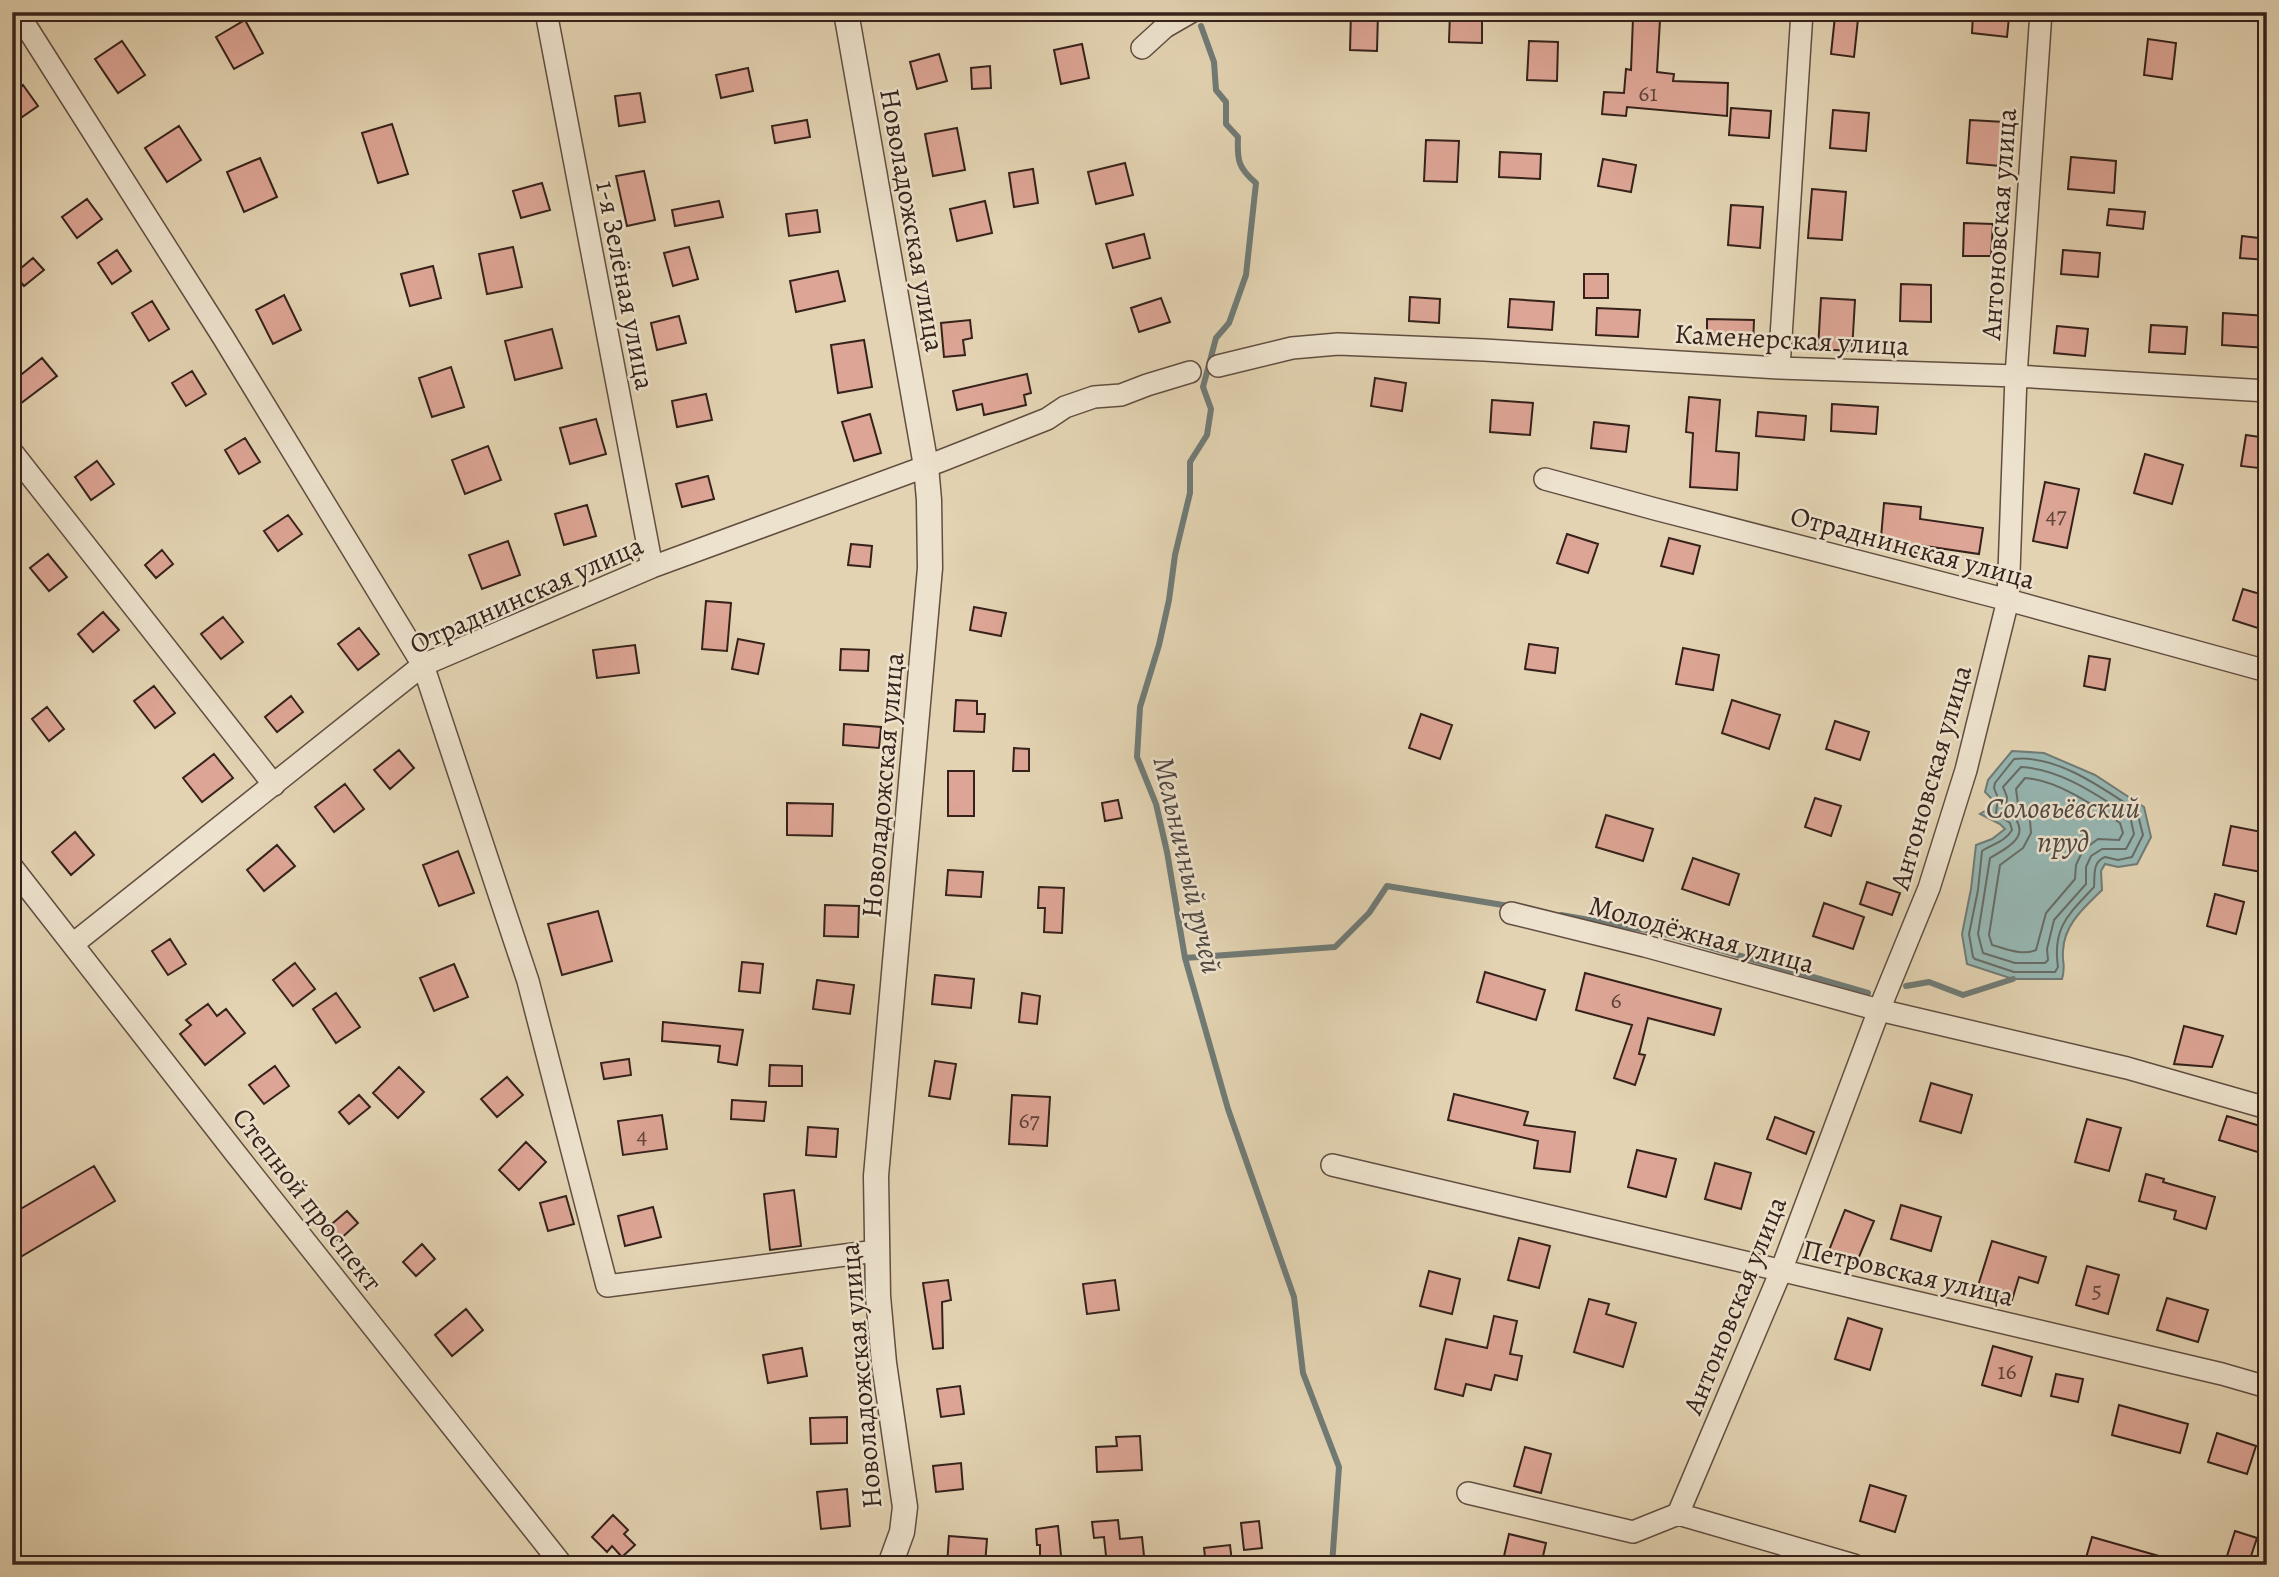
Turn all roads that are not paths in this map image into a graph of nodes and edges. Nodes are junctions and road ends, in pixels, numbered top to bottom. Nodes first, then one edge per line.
1 (17, 12) edge
2 (546, 12) edge
3 (846, 12) edge
4 (1191, 12) edge
5 (1802, 12) edge
6 (2041, 12) edge
7 (1142, 48) dead end
8 (1219, 366) dead end
9 (1779, 368) junction
10 (1191, 372) dead end
11 (2016, 376) junction
12 (2267, 391) edge
13 (12, 452) edge
14 (926, 466) junction
15 (1545, 479) dead end
16 (652, 567) junction
17 (2008, 600) junction
18 (423, 665) junction
19 (2267, 671) edge
20 (274, 785) junction
21 (12, 867) edge
22 (1511, 913) dead end
23 (74, 944) junction
24 (1879, 1010) junction
25 (2267, 1108) edge
26 (1332, 1165) dead end
27 (876, 1251) junction
28 (1781, 1271) junction
29 (2267, 1387) edge
30 (1468, 1493) dead end
31 (1678, 1514) junction
32 (562, 1565) edge
33 (890, 1565) edge
34 (1854, 1565) edge

1 - 18 street
2 - 16 street, 1-я Зелёная улица
3 - 14 street, Новоладожская улица
4 - 7 street
5 - 9 street
6 - 11 street, Антоновская улица
8 - 9 street, Каменерская улица
9 - 11 street, Каменерская улица
10 - 14 street, Отраднинская улица
11 - 12 street, Каменерская улица
11 - 17 street, Антоновская улица
13 - 20 street
14 - 16 street, Отраднинская улица
14 - 27 street, Новоладожская улица
15 - 17 street, Отраднинская улица
16 - 18 street, Отраднинская улица
17 - 19 street, Отраднинская улица
17 - 24 street, Антоновская улица
18 - 20 street, Отраднинская улица
18 - 27 street
20 - 23 street, Отраднинская улица
21 - 23 street, Степной проспект
22 - 24 street, Молодёжная улица
23 - 32 street, Степной проспект
24 - 25 street, Молодёжная улица
24 - 28 street, Антоновская улица
26 - 28 street, Петровская улица
27 - 33 street, Новоладожская улица
28 - 29 street, Петровская улица
28 - 31 street, Антоновская улица
30 - 31 street
31 - 34 street

